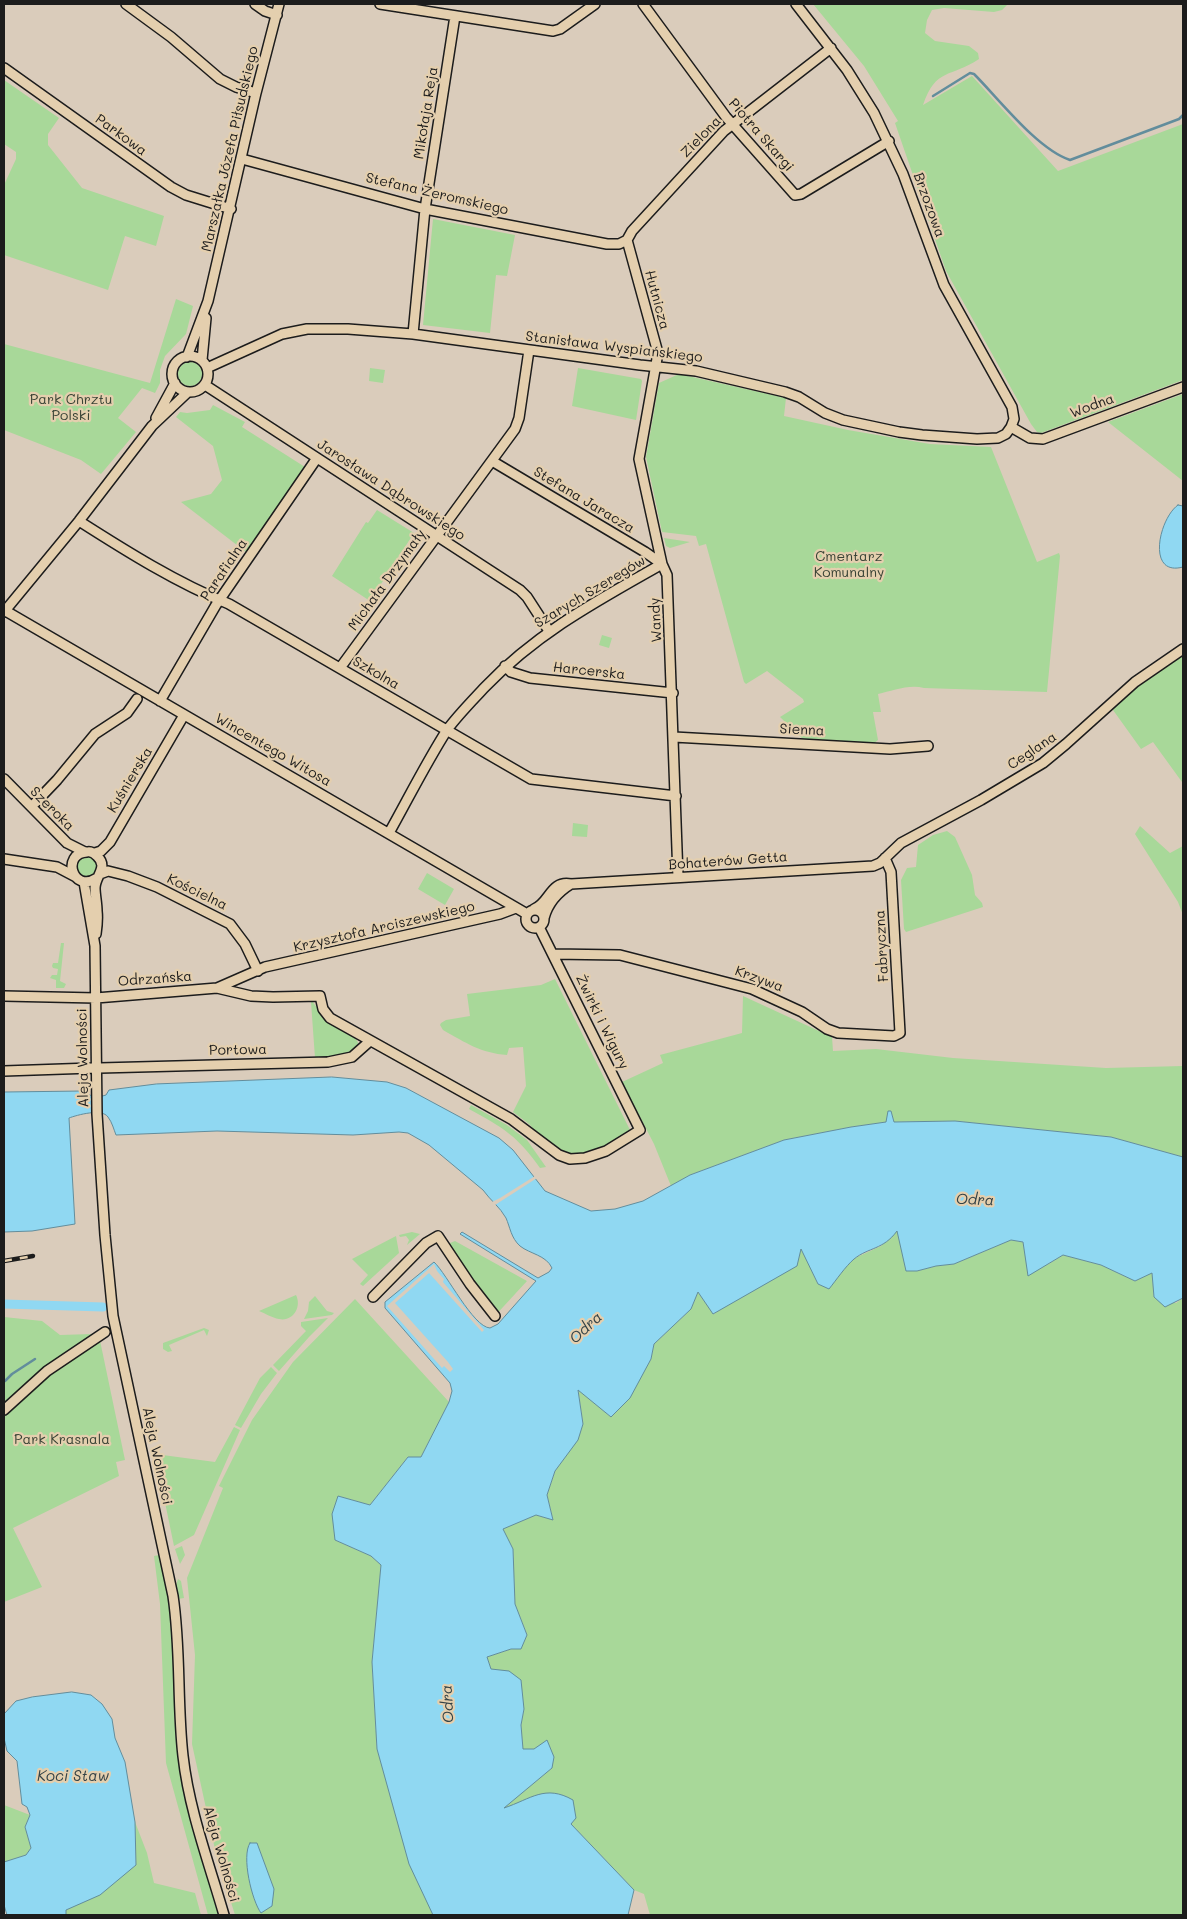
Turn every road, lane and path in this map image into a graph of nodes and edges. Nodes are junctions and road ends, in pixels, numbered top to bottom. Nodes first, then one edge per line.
1 (126, 4) edge
2 (255, 4) edge
3 (280, 4) edge
4 (380, 4) edge
5 (595, 4) edge
6 (643, 4) edge
7 (796, 4) edge
8 (277, 15) junction
9 (455, 16) junction
10 (831, 48) junction
11 (4, 68) edge
12 (256, 93) junction
13 (733, 124) junction
14 (889, 141) junction
15 (242, 159) junction
16 (231, 209) junction
17 (425, 209) junction
18 (627, 240) junction
19 (208, 301) junction
20 (414, 334) junction
21 (529, 350) junction
22 (187, 357) junction
23 (204, 364) junction
24 (656, 367) junction
25 (175, 383) junction
26 (205, 385) junction
27 (1183, 387) edge
28 (188, 392) junction
29 (152, 426) junction
30 (1011, 427) junction
31 (317, 458) junction
32 (492, 461) junction
33 (79, 521) junction
34 (437, 536) junction
35 (662, 564) junction
36 (219, 600) junction
37 (4, 611) edge
38 (549, 631) junction
39 (1183, 649) edge
40 (505, 666) junction
41 (340, 668) junction
42 (673, 693) junction
43 (137, 699) dead end
44 (160, 701) junction
45 (184, 715) junction
46 (447, 730) junction
47 (674, 737) junction
48 (928, 746) dead end
49 (4, 780) edge
50 (676, 796) junction
51 (35, 802) dead end
52 (389, 833) junction
53 (90, 852) junction
54 (885, 858) junction
55 (4, 859) edge
56 (74, 859) junction
57 (57, 867) junction
58 (99, 876) junction
59 (678, 877) junction
60 (80, 879) junction
61 (571, 884) junction
62 (516, 908) junction
63 (531, 912) junction
64 (544, 918) junction
65 (539, 927) junction
66 (95, 946) junction
67 (552, 954) junction
68 (258, 971) junction
69 (217, 988) junction
70 (4, 996) edge
71 (96, 998) junction
72 (900, 1033) joint
73 (370, 1040) junction
74 (4, 1071) edge
75 (373, 1297) dead end
76 (495, 1316) dead end
77 (105, 1332) dead end
78 (4, 1410) edge
79 (224, 1915) edge

1 - 12 street
2 - 8 street
3 - 8 street, Marszałka Józefa Piłsudskiego
4 - 9 street
5 - 9 street
6 - 13 street, Piotra Skargi
7 - 10 street, Brzozowa
8 - 12 street, Marszałka Józefa Piłsudskiego
9 - 17 street, Mikołaja Reja
10 - 13 street, Zielona
10 - 14 street, Brzozowa
11 - 16 street, Parkowa
12 - 15 street, Marszałka Józefa Piłsudskiego
13 - 14 street, Piotra Skargi
13 - 18 street, Zielona
14 - 30 street, Brzozowa
15 - 16 street, Marszałka Józefa Piłsudskiego
15 - 17 street, Stefana Żeromskiego
16 - 19 street, Marszałka Józefa Piłsudskiego
17 - 18 street, Stefana Żeromskiego
17 - 20 street, Mikołaja Reja
18 - 24 street, Hutnicza
19 - 22 street, Marszałka Józefa Piłsudskiego
19 - 23 street, Marszałka Józefa Piłsudskiego
20 - 21 street, Stanisława Wyspiańskiego
20 - 23 street, Stanisława Wyspiańskiego
21 - 24 street, Stanisława Wyspiańskiego
21 - 32 street, Michała Drzymały
22 - 23 street
22 - 25 street
23 - 26 street
24 - 30 street, Stanisława Wyspiańskiego
24 - 35 street, Wandy
25 - 28 street
25 - 29 street
26 - 28 street
26 - 31 street, Jarosława Dąbrowskiego
27 - 30 street, Wodna
28 - 29 street
29 - 33 street
31 - 34 street, Jarosława Dąbrowskiego
31 - 36 street, Parafialna
32 - 34 street, Michała Drzymały
32 - 35 street, Stefana Jaracza
33 - 36 street, Szkolna
33 - 37 street
34 - 38 street, Jarosława Dąbrowskiego
34 - 41 street, Michała Drzymały
35 - 38 street, Szarych Szeregów
35 - 42 street, Wandy
36 - 41 street, Szkolna
36 - 44 street, Parafialna
37 - 44 street, Wincentego Witosa
38 - 40 street, Szarych Szeregów
39 - 54 street, Ceglana
40 - 42 street, Harcerska
40 - 46 street, Szarych Szeregów
41 - 46 street, Szkolna
42 - 47 street, Wandy
43 - 51 street
44 - 45 street, Wincentego Witosa
45 - 52 street, Wincentego Witosa
45 - 53 street, Kuśnierska
46 - 50 street, Szkolna
46 - 52 street, Szarych Szeregów
47 - 48 street, Sienna
47 - 50 street, Wandy
49 - 53 street, Szeroka
50 - 59 street, Wandy
52 - 62 street, Wincentego Witosa
53 - 56 street
53 - 58 street
54 - 59 street, Bohaterów Getta
54 - 72 street, Fabryczna
55 - 57 street
56 - 57 street
56 - 60 street
57 - 60 street
58 - 60 street
58 - 66 street
58 - 68 street, Kościelna
59 - 61 street, Bohaterów Getta
60 - 66 street
61 - 63 street, Bohaterów Getta
61 - 64 street
62 - 63 street, Wincentego Witosa
62 - 68 street, Krzysztofa Arciszewskiego
63 - 64 street
63 - 65 street
64 - 65 street
65 - 67 street, Żwirki i Wigury
66 - 71 street, Aleja Wolności
67 - 72 street, Krzywa
67 - 73 street, Żwirki i Wigury
68 - 69 street, Odrzańska
69 - 71 street, Odrzańska
69 - 73 street, Odrzańska
70 - 71 street, Odrzańska
71 - 79 street, Aleja Wolności
73 - 74 street, Portowa
75 - 76 street
77 - 78 street

